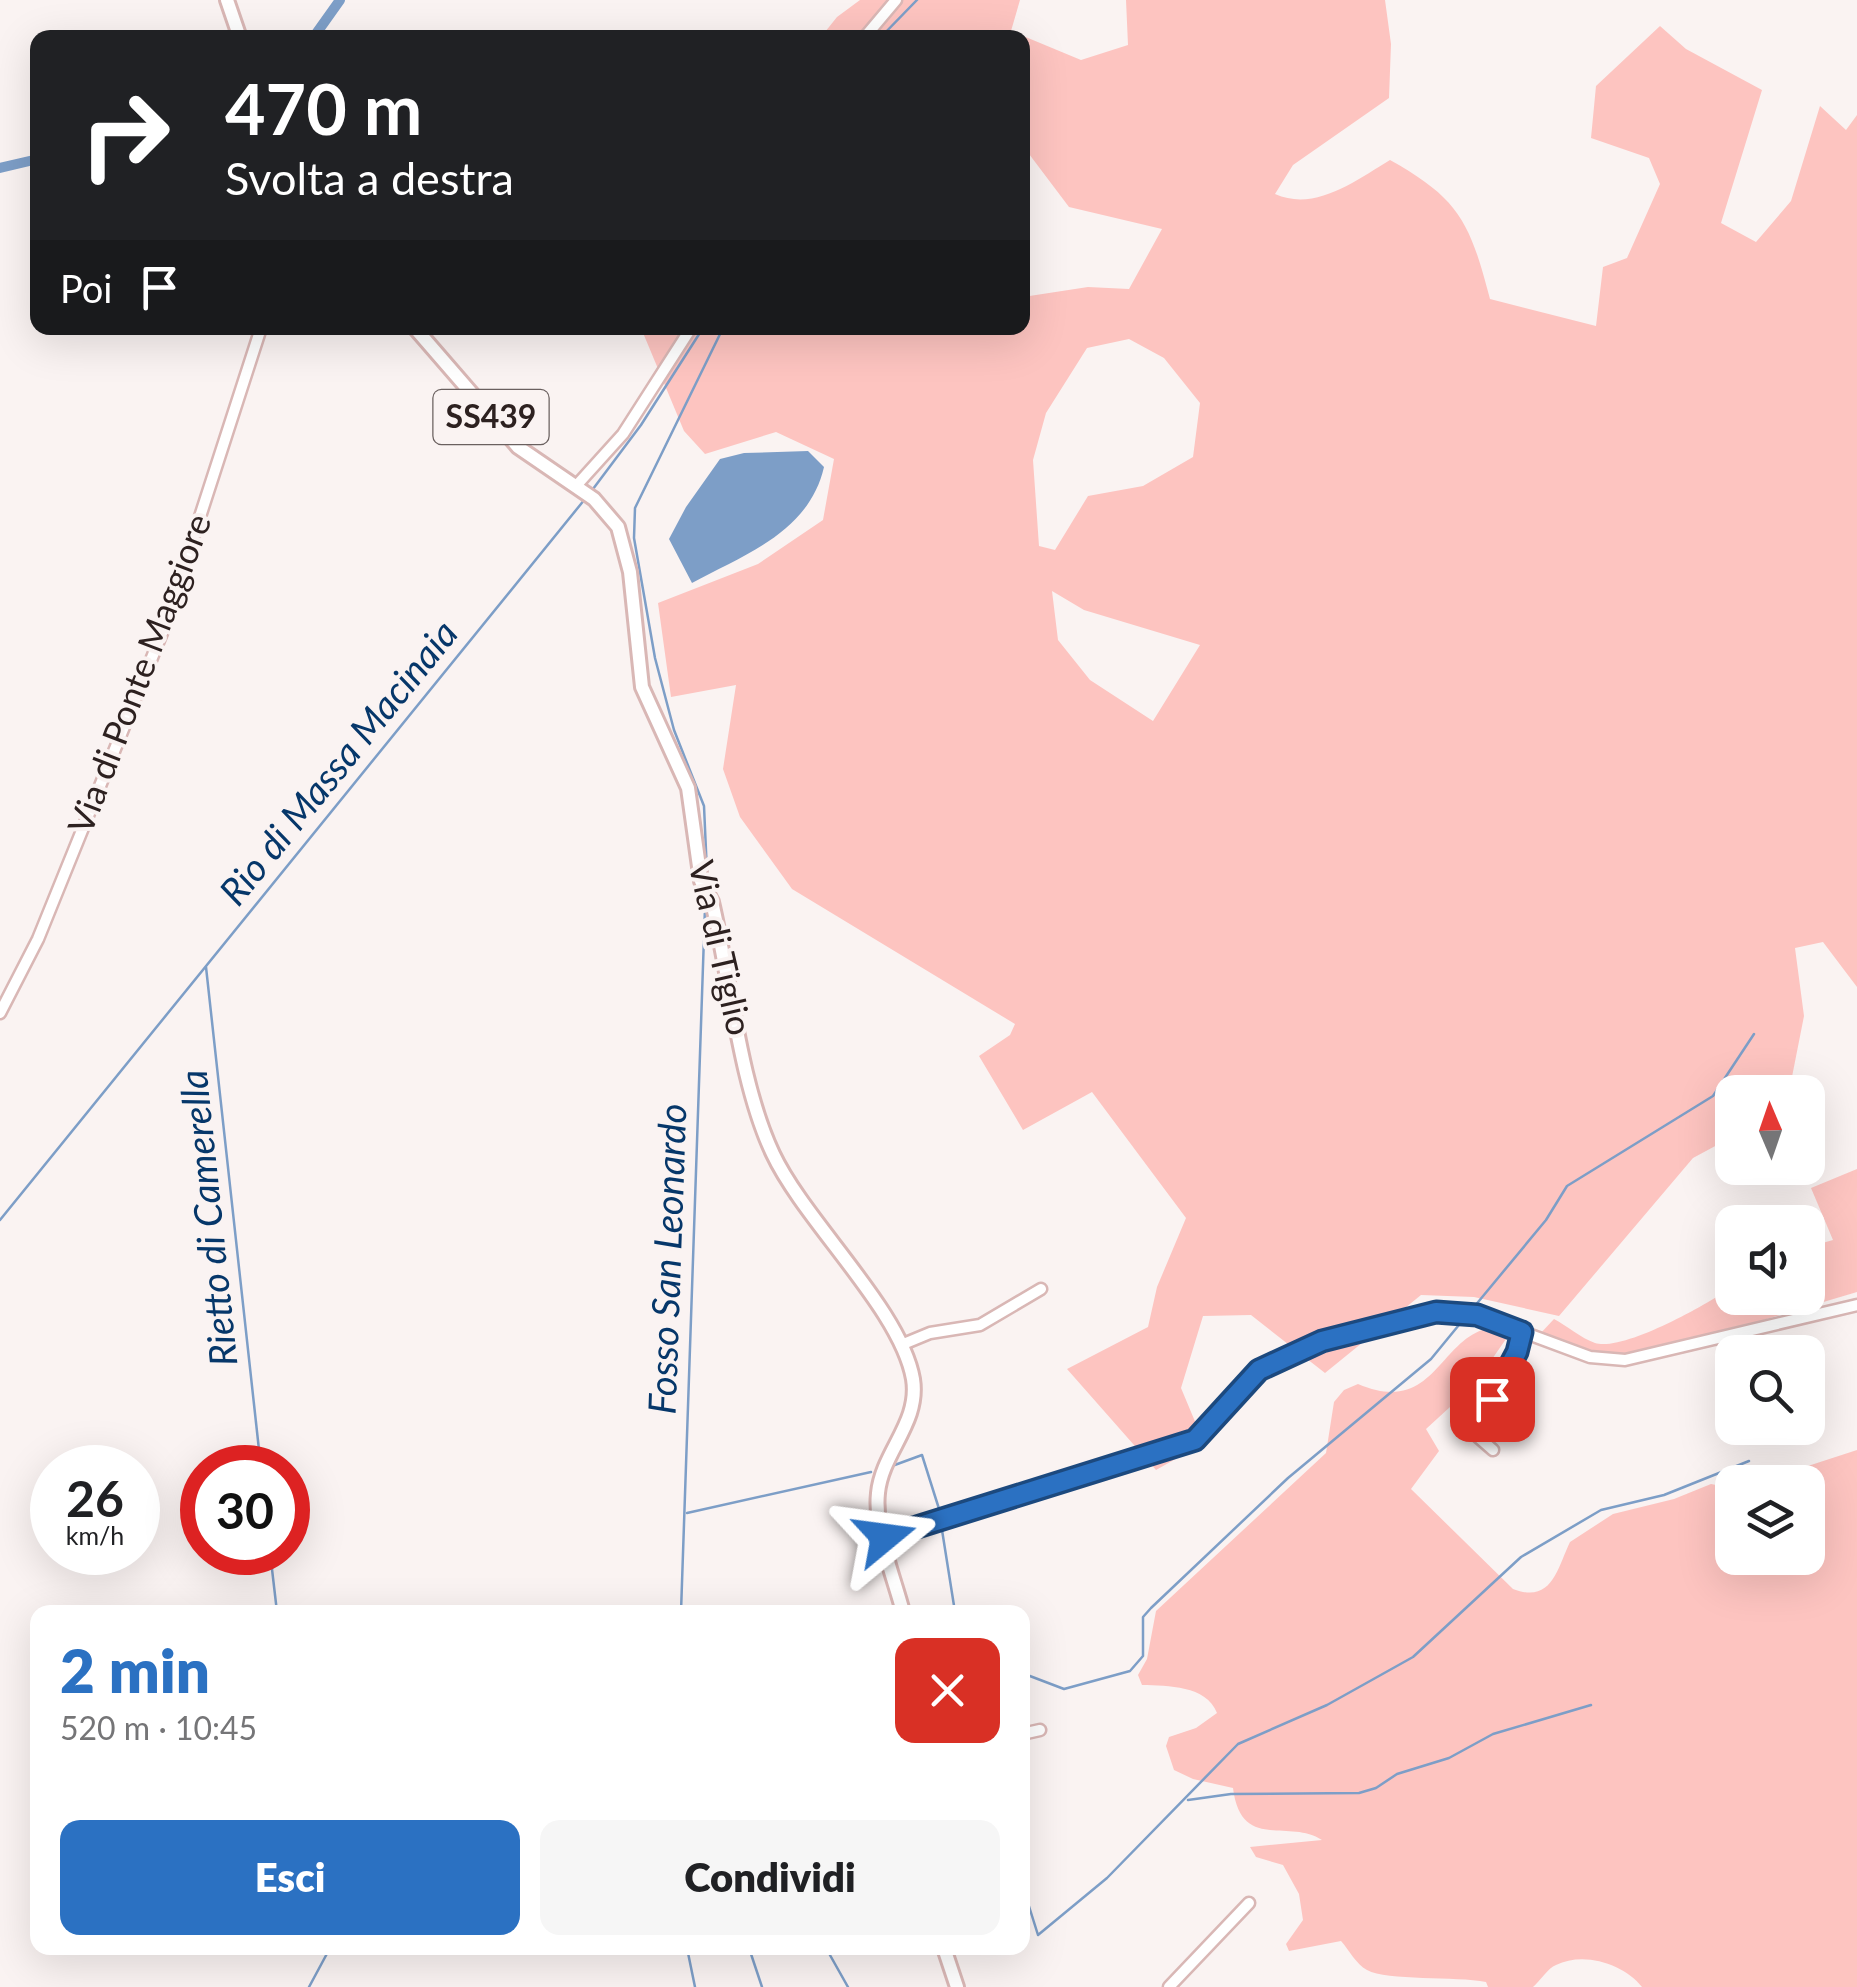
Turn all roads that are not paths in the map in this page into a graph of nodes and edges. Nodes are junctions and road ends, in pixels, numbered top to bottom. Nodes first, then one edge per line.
1 (227, 0) edge
2 (896, 0) edge
3 (237, 30) edge
4 (871, 30) edge
5 (259, 335) edge
6 (421, 335) edge
7 (687, 335) edge
8 (584, 492) junction
9 (0, 1012) edge
10 (1041, 1289) dead end
11 (1857, 1306) edge
12 (1522, 1332) junction
13 (901, 1346) junction
14 (1493, 1450) dead end
15 (885, 1537) junction
16 (901, 1605) edge
17 (1040, 1730) dead end
18 (1030, 1732) edge
19 (1248, 1903) dead end
20 (946, 1955) edge
21 (956, 1986) edge
22 (1169, 1987) edge

1 - 3 main road
2 - 4 street
5 - 9 street, Via di Ponte Maggiore
6 - 8 main road, Via di Tiglio / SS439
7 - 8 street
8 - 13 main road, Via di Tiglio / SS439
10 - 13 street
11 - 12 street
12 - 14 street
12 - 15 street
13 - 15 main road, Via di Tiglio / SS439
15 - 16 main road, Via di Tiglio / SS439
17 - 18 street
19 - 22 street
20 - 21 main road

